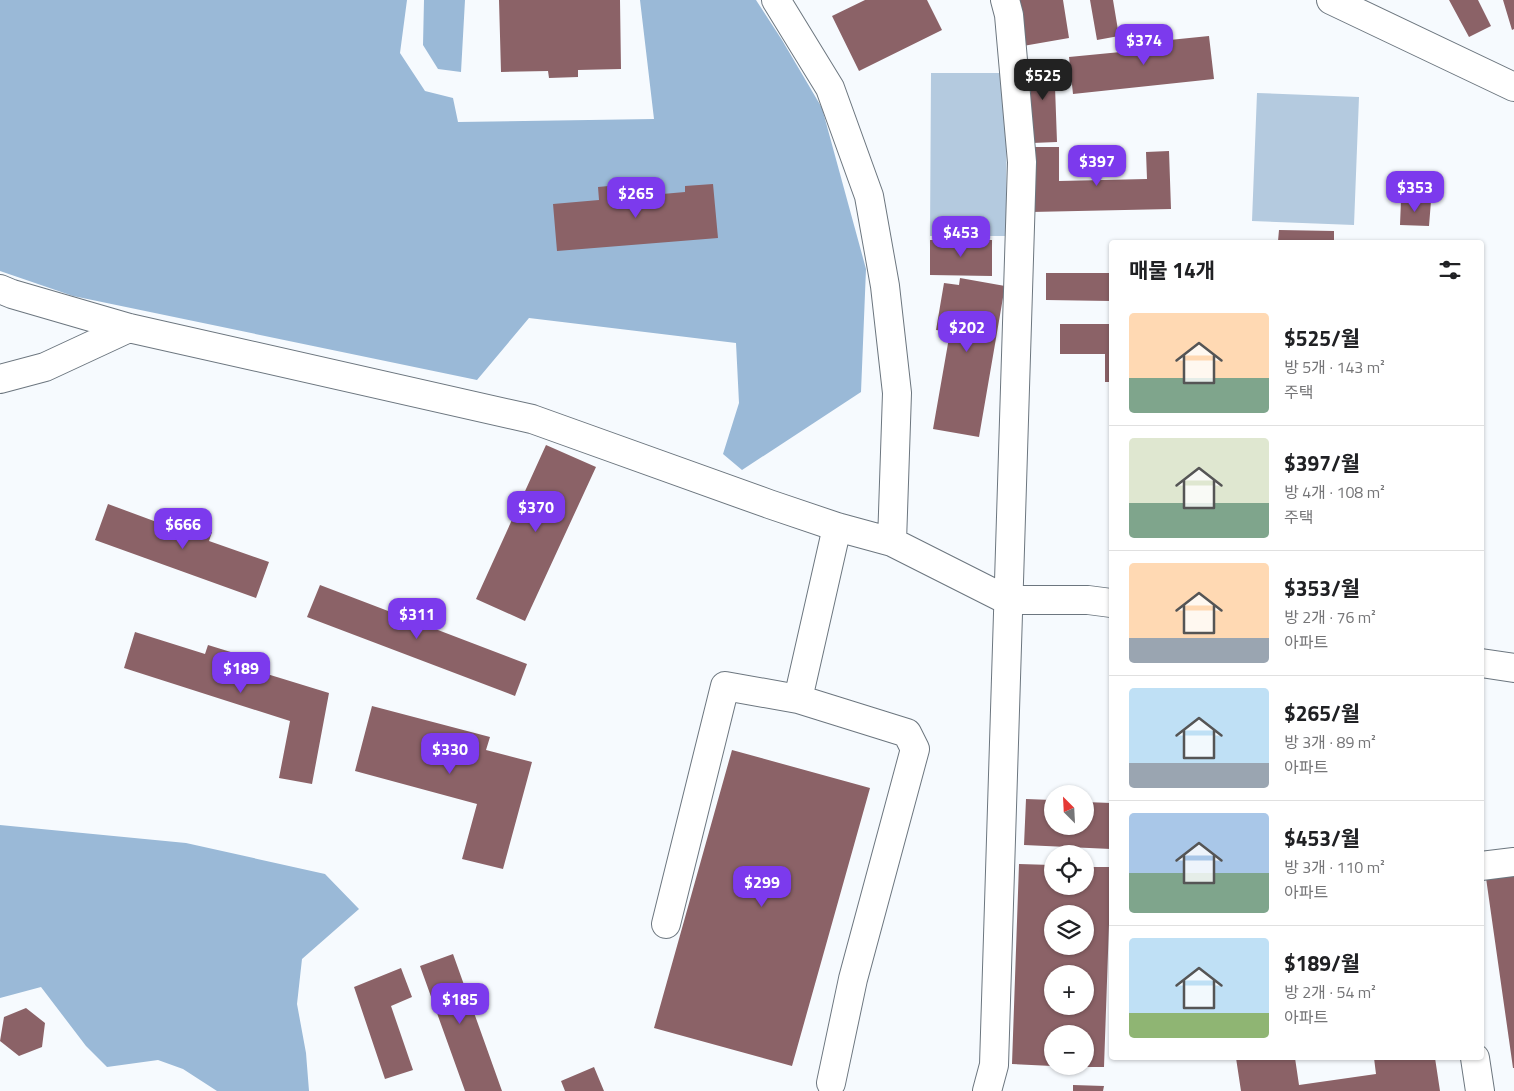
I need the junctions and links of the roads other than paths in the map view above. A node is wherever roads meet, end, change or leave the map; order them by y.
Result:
1 (776, 0) edge
2 (1005, 0) edge
3 (1331, 0) edge
4 (1514, 88) edge
5 (0, 289) edge
6 (129, 328) junction
7 (0, 379) edge
8 (837, 527) junction
9 (892, 542) junction
10 (1008, 600) junction
11 (1109, 603) edge
12 (1484, 663) edge
13 (1514, 668) edge
14 (798, 700) junction
15 (1514, 862) edge
16 (1484, 866) edge
17 (666, 924) dead end
18 (1475, 1060) edge
19 (831, 1083) dead end
20 (987, 1091) edge
21 (1480, 1091) edge

1 - 9 street
2 - 10 street
3 - 4 street
5 - 6 street
6 - 7 street
6 - 8 street
8 - 9 street
8 - 14 street
9 - 10 street
10 - 11 street
10 - 20 street
12 - 13 street
14 - 17 street
14 - 19 street
15 - 16 street
18 - 21 street

